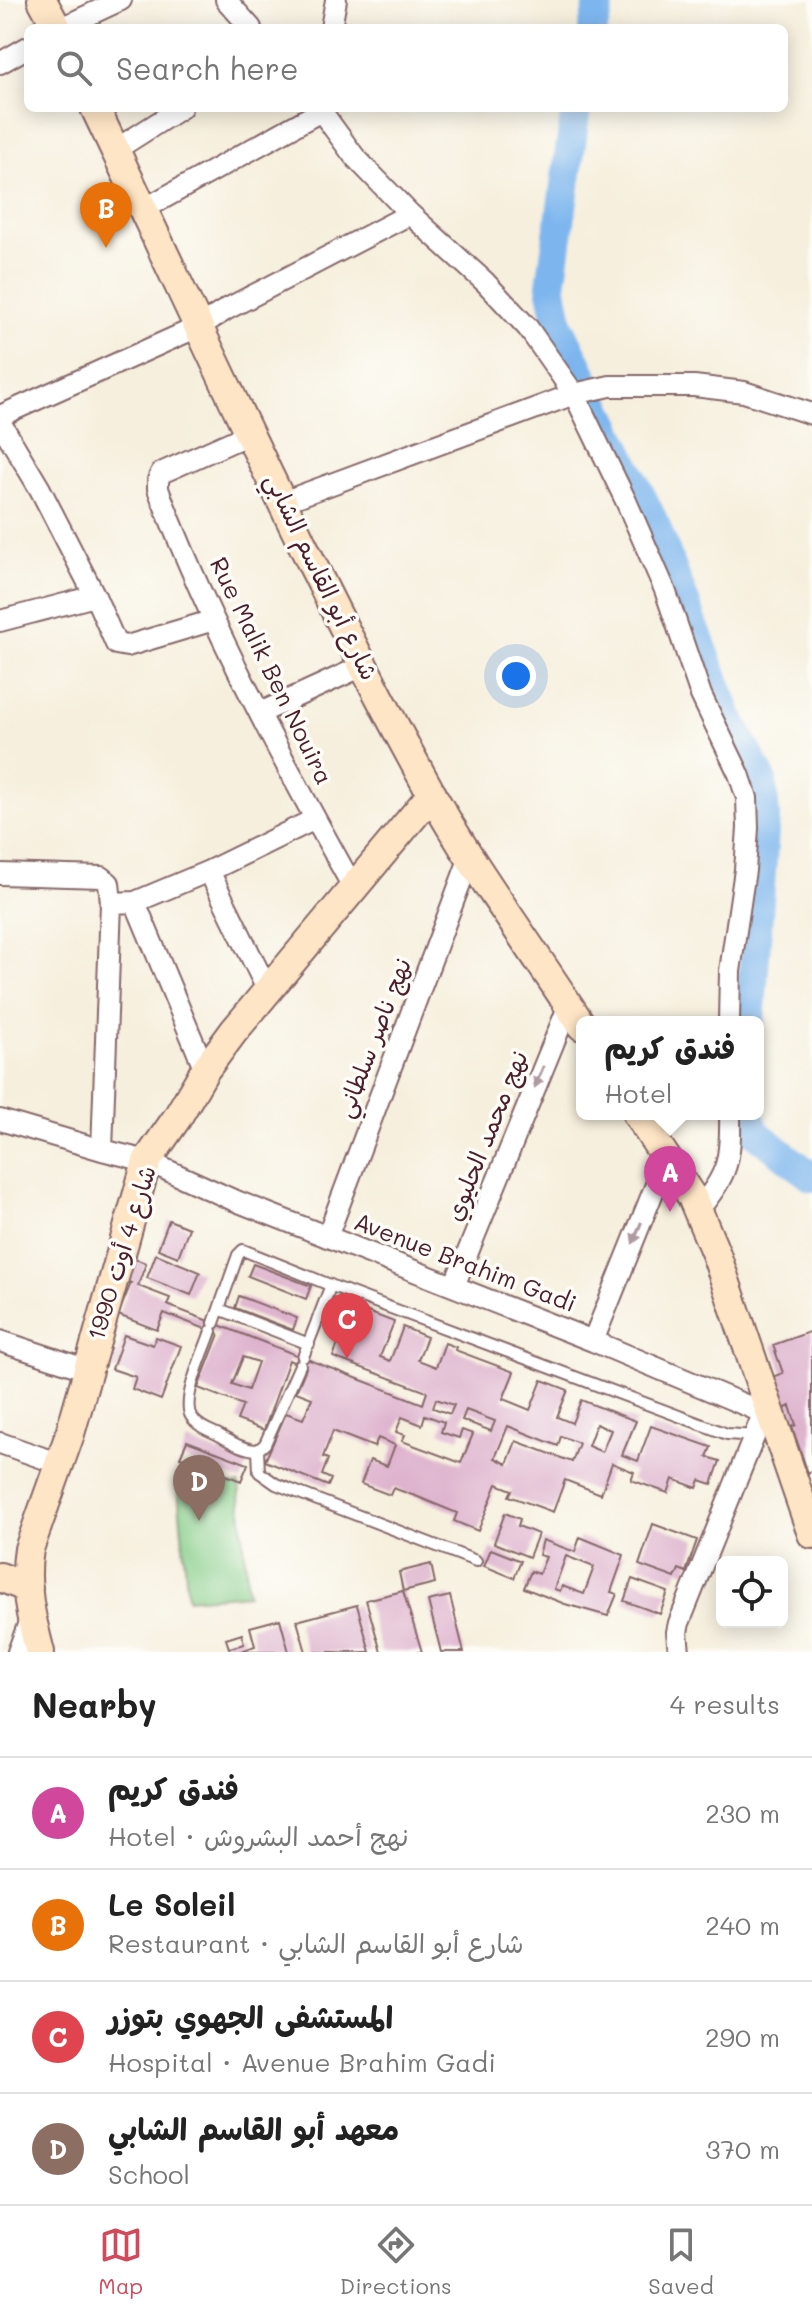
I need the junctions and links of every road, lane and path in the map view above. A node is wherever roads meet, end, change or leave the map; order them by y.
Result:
1 (42, 0) edge
2 (121, 0) edge
3 (226, 0) edge
4 (336, 0) edge
5 (57, 24) edge
6 (68, 24) edge
7 (247, 24) edge
8 (332, 24) edge
9 (24, 49) edge
10 (0, 63) edge
11 (97, 112) edge
12 (175, 112) edge
13 (316, 112) edge
14 (321, 112) edge
15 (115, 150) junction
16 (144, 209) junction
17 (410, 214) junction
18 (200, 326) junction
19 (580, 392) junction
20 (812, 414) edge
21 (0, 416) edge
22 (0, 422) edge
23 (251, 433) junction
24 (283, 502) junction
25 (95, 596) junction
26 (214, 620) junction
27 (0, 621) edge
28 (365, 665) junction
29 (260, 713) junction
30 (432, 794) junction
31 (315, 819) junction
32 (470, 857) junction
33 (209, 871) junction
34 (0, 874) edge
35 (353, 887) junction
36 (135, 902) junction
37 (111, 903) junction
38 (268, 991) junction
39 (575, 1016) edge
40 (729, 1016) edge
41 (205, 1070) junction
42 (0, 1120) edge
43 (641, 1120) edge
44 (730, 1120) edge
45 (102, 1150) junction
46 (666, 1160) junction
47 (147, 1161) junction
48 (698, 1210) junction
49 (327, 1237) junction
50 (331, 1285) junction
51 (454, 1286) junction
52 (219, 1309) junction
53 (0, 1341) edge
54 (593, 1341) junction
55 (309, 1344) junction
56 (88, 1370) junction
57 (766, 1408) junction
58 (755, 1436) junction
59 (0, 1443) edge
60 (258, 1450) junction
61 (60, 1464) junction
62 (812, 1534) edge
63 (476, 1561) dead end
64 (0, 1577) edge
65 (28, 1588) junction
66 (31, 1617) junction
67 (18, 1652) edge
68 (40, 1652) edge
69 (679, 1652) edge

1 - 5 main road
2 - 6 street
3 - 7 street
4 - 8 street
9 - 10 street
11 - 15 main road, شارع أبو القاسم الشابي
12 - 15 street
13 - 16 street
14 - 17 street
15 - 16 main road, شارع أبو القاسم الشابي
16 - 18 main road, شارع أبو القاسم الشابي
17 - 18 street
17 - 19 street
18 - 21 street
18 - 23 main road, شارع أبو القاسم الشابي
19 - 20 street
19 - 24 street
19 - 40 street
22 - 25 street
23 - 24 main road, شارع أبو القاسم الشابي
23 - 26 street, Rue Malik Ben Nouira
24 - 28 main road, شارع أبو القاسم الشابي
25 - 26 street
25 - 27 street
26 - 29 street, Rue Malik Ben Nouira
28 - 29 street
28 - 30 main road, شارع أبو القاسم الشابي
29 - 31 street, Rue Malik Ben Nouira
30 - 32 main road, شارع أبو القاسم الشابي
30 - 35 main road, شارع 4 أوت 1990
31 - 33 street
31 - 35 street, Rue Malik Ben Nouira
32 - 39 main road, شارع أبو القاسم الشابي
32 - 49 street, نهج ناصر سلطاني
33 - 36 street
33 - 38 street
34 - 37 street
35 - 38 main road, شارع 4 أوت 1990
36 - 37 street
36 - 41 street
37 - 45 street
38 - 41 main road, شارع 4 أوت 1990
39 -> 51 street, نهج محمد الحليوي
41 - 47 main road, شارع 4 أوت 1990
42 - 45 street, Avenue Brahim Gadi
43 - 46 main road
44 - 48 street
45 - 47 street, Avenue Brahim Gadi
46 - 48 main road
46 -> 54 street
47 - 49 street, Avenue Brahim Gadi
47 - 56 main road, شارع 4 أوت 1990
48 - 57 main road
49 - 51 street, Avenue Brahim Gadi
50 - 52 lane
50 - 55 lane
50 - 58 lane
51 - 54 street, Avenue Brahim Gadi
52 - 55 lane
52 - 60 lane
53 - 56 street
54 - 57 street, Avenue Brahim Gadi
55 - 60 lane
56 - 61 main road, شارع 4 أوت 1990
57 - 58 street
57 - 62 main road
58 - 69 street
59 - 61 street
60 - 63 lane
61 - 65 main road, شارع 4 أوت 1990
64 - 65 main road
65 - 66 main road, شارع 4 أوت 1990
66 - 67 street
66 - 68 main road, شارع 4 أوت 1990

